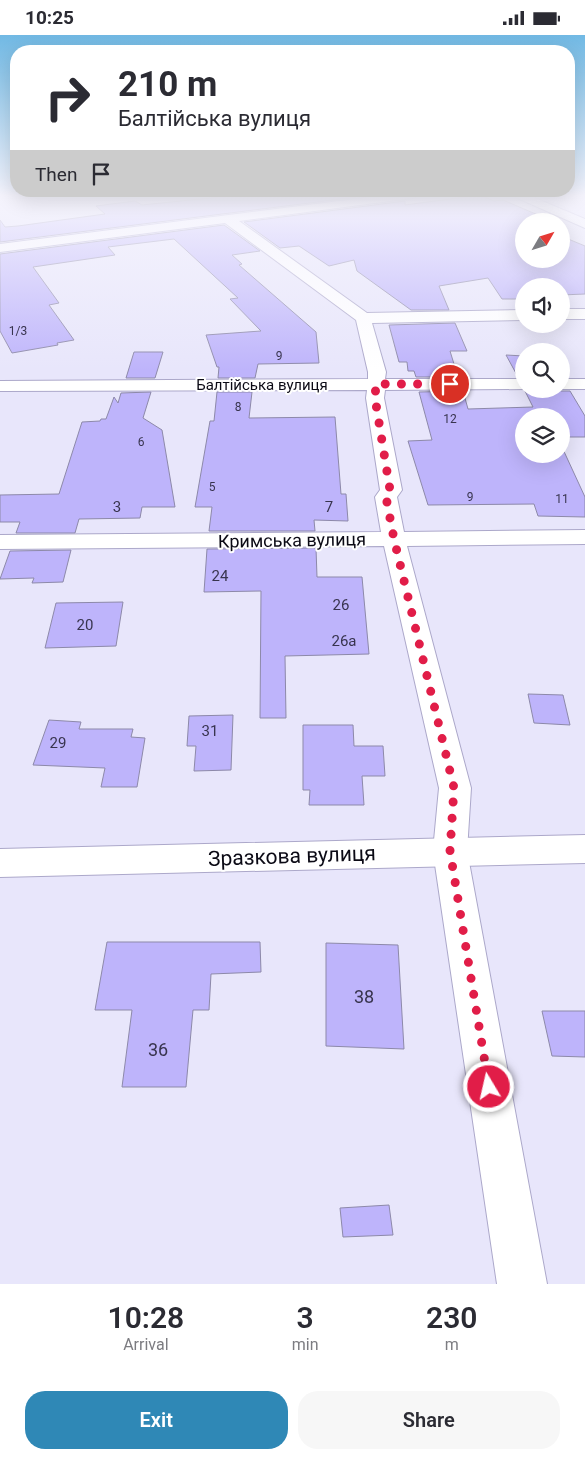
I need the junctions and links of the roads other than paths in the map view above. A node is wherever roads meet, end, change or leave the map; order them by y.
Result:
1 (275, 253) edge
2 (570, 314) edge
3 (585, 314) edge
4 (515, 315) edge
5 (363, 318) junction
6 (376, 384) junction
7 (515, 384) edge
8 (570, 384) edge
9 (585, 384) edge
10 (0, 386) edge
11 (585, 537) edge
12 (394, 539) junction
13 (0, 543) edge
14 (585, 849) edge
15 (450, 851) junction
16 (0, 863) edge
17 (522, 1284) edge

1 - 5 street
2 - 3 street
4 - 5 street
5 - 6 street
6 - 7 street, Балтійська вулиця
6 - 10 street, Балтійська вулиця
6 - 12 street
8 - 9 street
11 - 12 street, Кримська вулиця
12 - 13 street, Кримська вулиця
12 - 15 street
14 - 15 street, Зразкова вулиця
15 - 16 street, Зразкова вулиця
15 - 17 street

